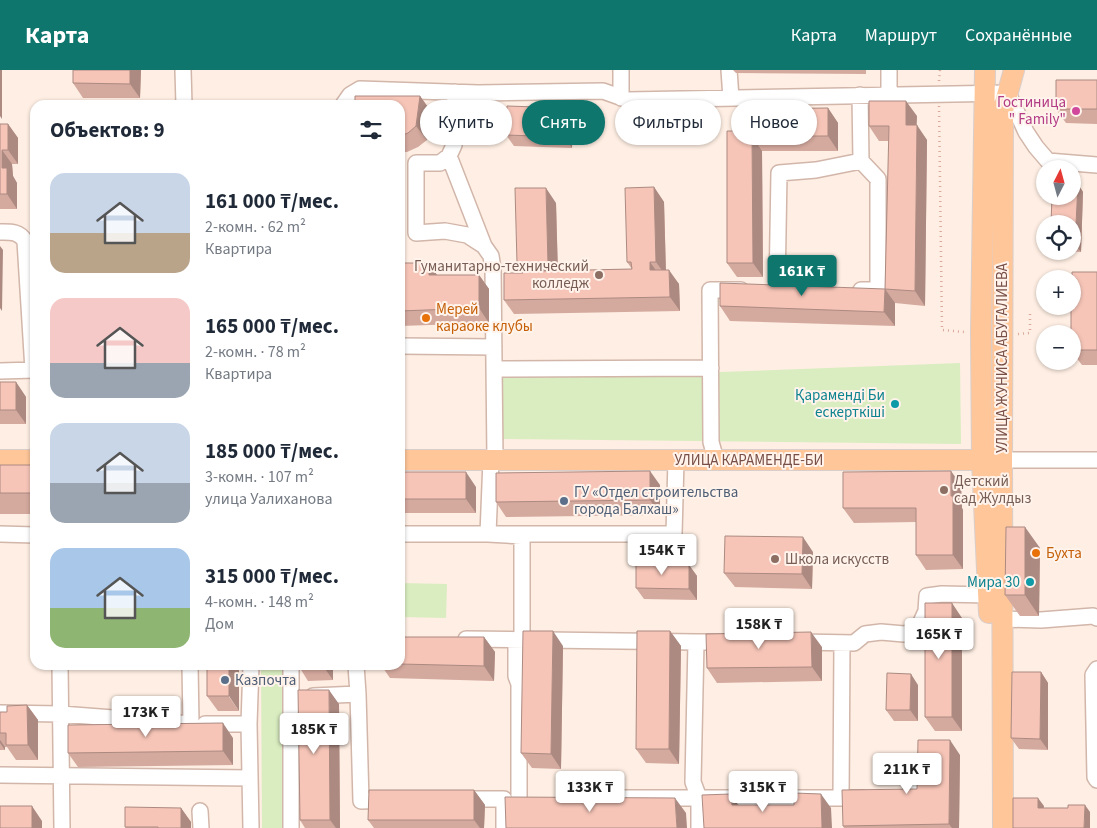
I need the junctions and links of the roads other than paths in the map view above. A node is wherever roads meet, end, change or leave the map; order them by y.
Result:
1 (183, 70) edge
2 (620, 70) edge
3 (729, 70) edge
4 (889, 70) edge
5 (985, 70) edge
6 (1014, 70) edge
7 (455, 92) junction
8 (985, 92) junction
9 (1008, 93) junction
10 (888, 94) junction
11 (860, 95) junction
12 (621, 98) junction
13 (731, 98) junction
14 (184, 100) edge
15 (346, 100) edge
16 (449, 156) junction
17 (861, 161) junction
18 (1097, 165) edge
19 (0, 232) edge
20 (484, 246) junction
21 (767, 290) junction
22 (795, 290) edge
23 (851, 290) edge
24 (30, 306) edge
25 (405, 346) edge
26 (494, 347) junction
27 (711, 368) junction
28 (494, 369) junction
29 (0, 370) edge
30 (30, 370) edge
31 (0, 460) edge
32 (30, 460) edge
33 (405, 460) edge
34 (493, 460) junction
35 (676, 460) junction
36 (716, 460) junction
37 (992, 460) junction
38 (1097, 460) edge
39 (0, 534) edge
40 (405, 534) edge
41 (488, 534) junction
42 (30, 535) edge
43 (989, 595) junction
44 (1097, 618) edge
45 (1002, 619) junction
46 (456, 639) edge
47 (522, 639) junction
48 (696, 642) junction
49 (745, 642) edge
50 (783, 642) edge
51 (842, 643) junction
52 (1097, 669) edge
53 (60, 670) edge
54 (190, 670) edge
55 (250, 670) edge
56 (291, 670) edge
57 (356, 670) edge
58 (358, 694) junction
59 (291, 696) junction
60 (0, 713) edge
61 (60, 714) junction
62 (191, 724) junction
63 (249, 724) junction
64 (911, 768) dead end
65 (0, 775) edge
66 (61, 776) junction
67 (250, 778) junction
68 (1097, 780) edge
69 (569, 798) edge
70 (699, 798) junction
71 (841, 798) junction
72 (504, 799) junction
73 (399, 800) edge
74 (447, 800) edge
75 (200, 811) dead end
76 (62, 828) edge
77 (201, 828) edge
78 (250, 828) edge
79 (291, 828) edge
80 (504, 828) edge
81 (699, 828) edge
82 (990, 828) edge
83 (1003, 828) edge

1 - 14 street
2 - 12 street
3 - 13 street
4 - 10 street
5 - 8 main road, УЛИЦА ЖУНИСА АБУГАЛИЕВА
6 - 9 main road, УЛИЦА ЖУНИСА АБУГАЛИЕВА
7 - 12 street
7 - 15 street
7 - 16 street
8 - 9 street
8 - 10 street
8 - 37 main road, УЛИЦА ЖУНИСА АБУГАЛИЕВА
9 - 18 street
9 - 37 main road, УЛИЦА ЖУНИСА АБУГАЛИЕВА
10 - 11 street
11 - 13 street
11 - 17 street
12 - 13 street
16 - 20 street
16 - 20 street
17 - 21 street
17 - 23 street
19 - 24 street
20 - 26 street
21 - 22 street
21 - 27 street
25 - 26 street
26 - 28 street
27 - 28 street
27 - 36 street
28 - 34 street
29 - 30 street
31 - 32 main road
33 - 34 main road, УЛИЦА КАРАМЕНДЕ-БИ
34 - 35 main road, УЛИЦА КАРАМЕНДЕ-БИ
34 - 41 street
35 - 36 main road, УЛИЦА КАРАМЕНДЕ-БИ
35 - 41 street
36 - 37 main road, УЛИЦА КАРАМЕНДЕ-БИ
37 - 38 street, УЛИЦА КАРАМЕНДЕ-БИ
37 - 43 main road, УЛИЦА ЖУНИСА АБУГАЛИЕВА
37 - 45 main road, УЛИЦА ЖУНИСА АБУГАЛИЕВА
39 - 42 street
40 - 41 street
41 - 47 street
43 - 51 street
43 - 82 main road, УЛИЦА ЖУНИСА АБУГАЛИЕВА
44 - 45 street
45 - 83 main road, УЛИЦА ЖУНИСА АБУГАЛИЕВА
46 - 47 street
47 - 48 street
47 - 72 street
48 - 49 street
48 - 70 street
50 - 51 street
51 - 71 street
52 - 68 street
53 - 61 street
54 - 62 street
55 - 63 street
56 - 59 street
57 - 58 street
58 - 59 street
58 - 73 street
59 - 79 street
60 - 61 street
61 - 62 street
61 - 66 street
62 - 63 street
63 - 67 street
64 - 71 street
65 - 66 street
66 - 67 street
66 - 76 street
67 - 78 street
69 - 70 street
70 - 71 street
70 - 81 street
72 - 74 street
72 - 80 street
75 - 77 street

